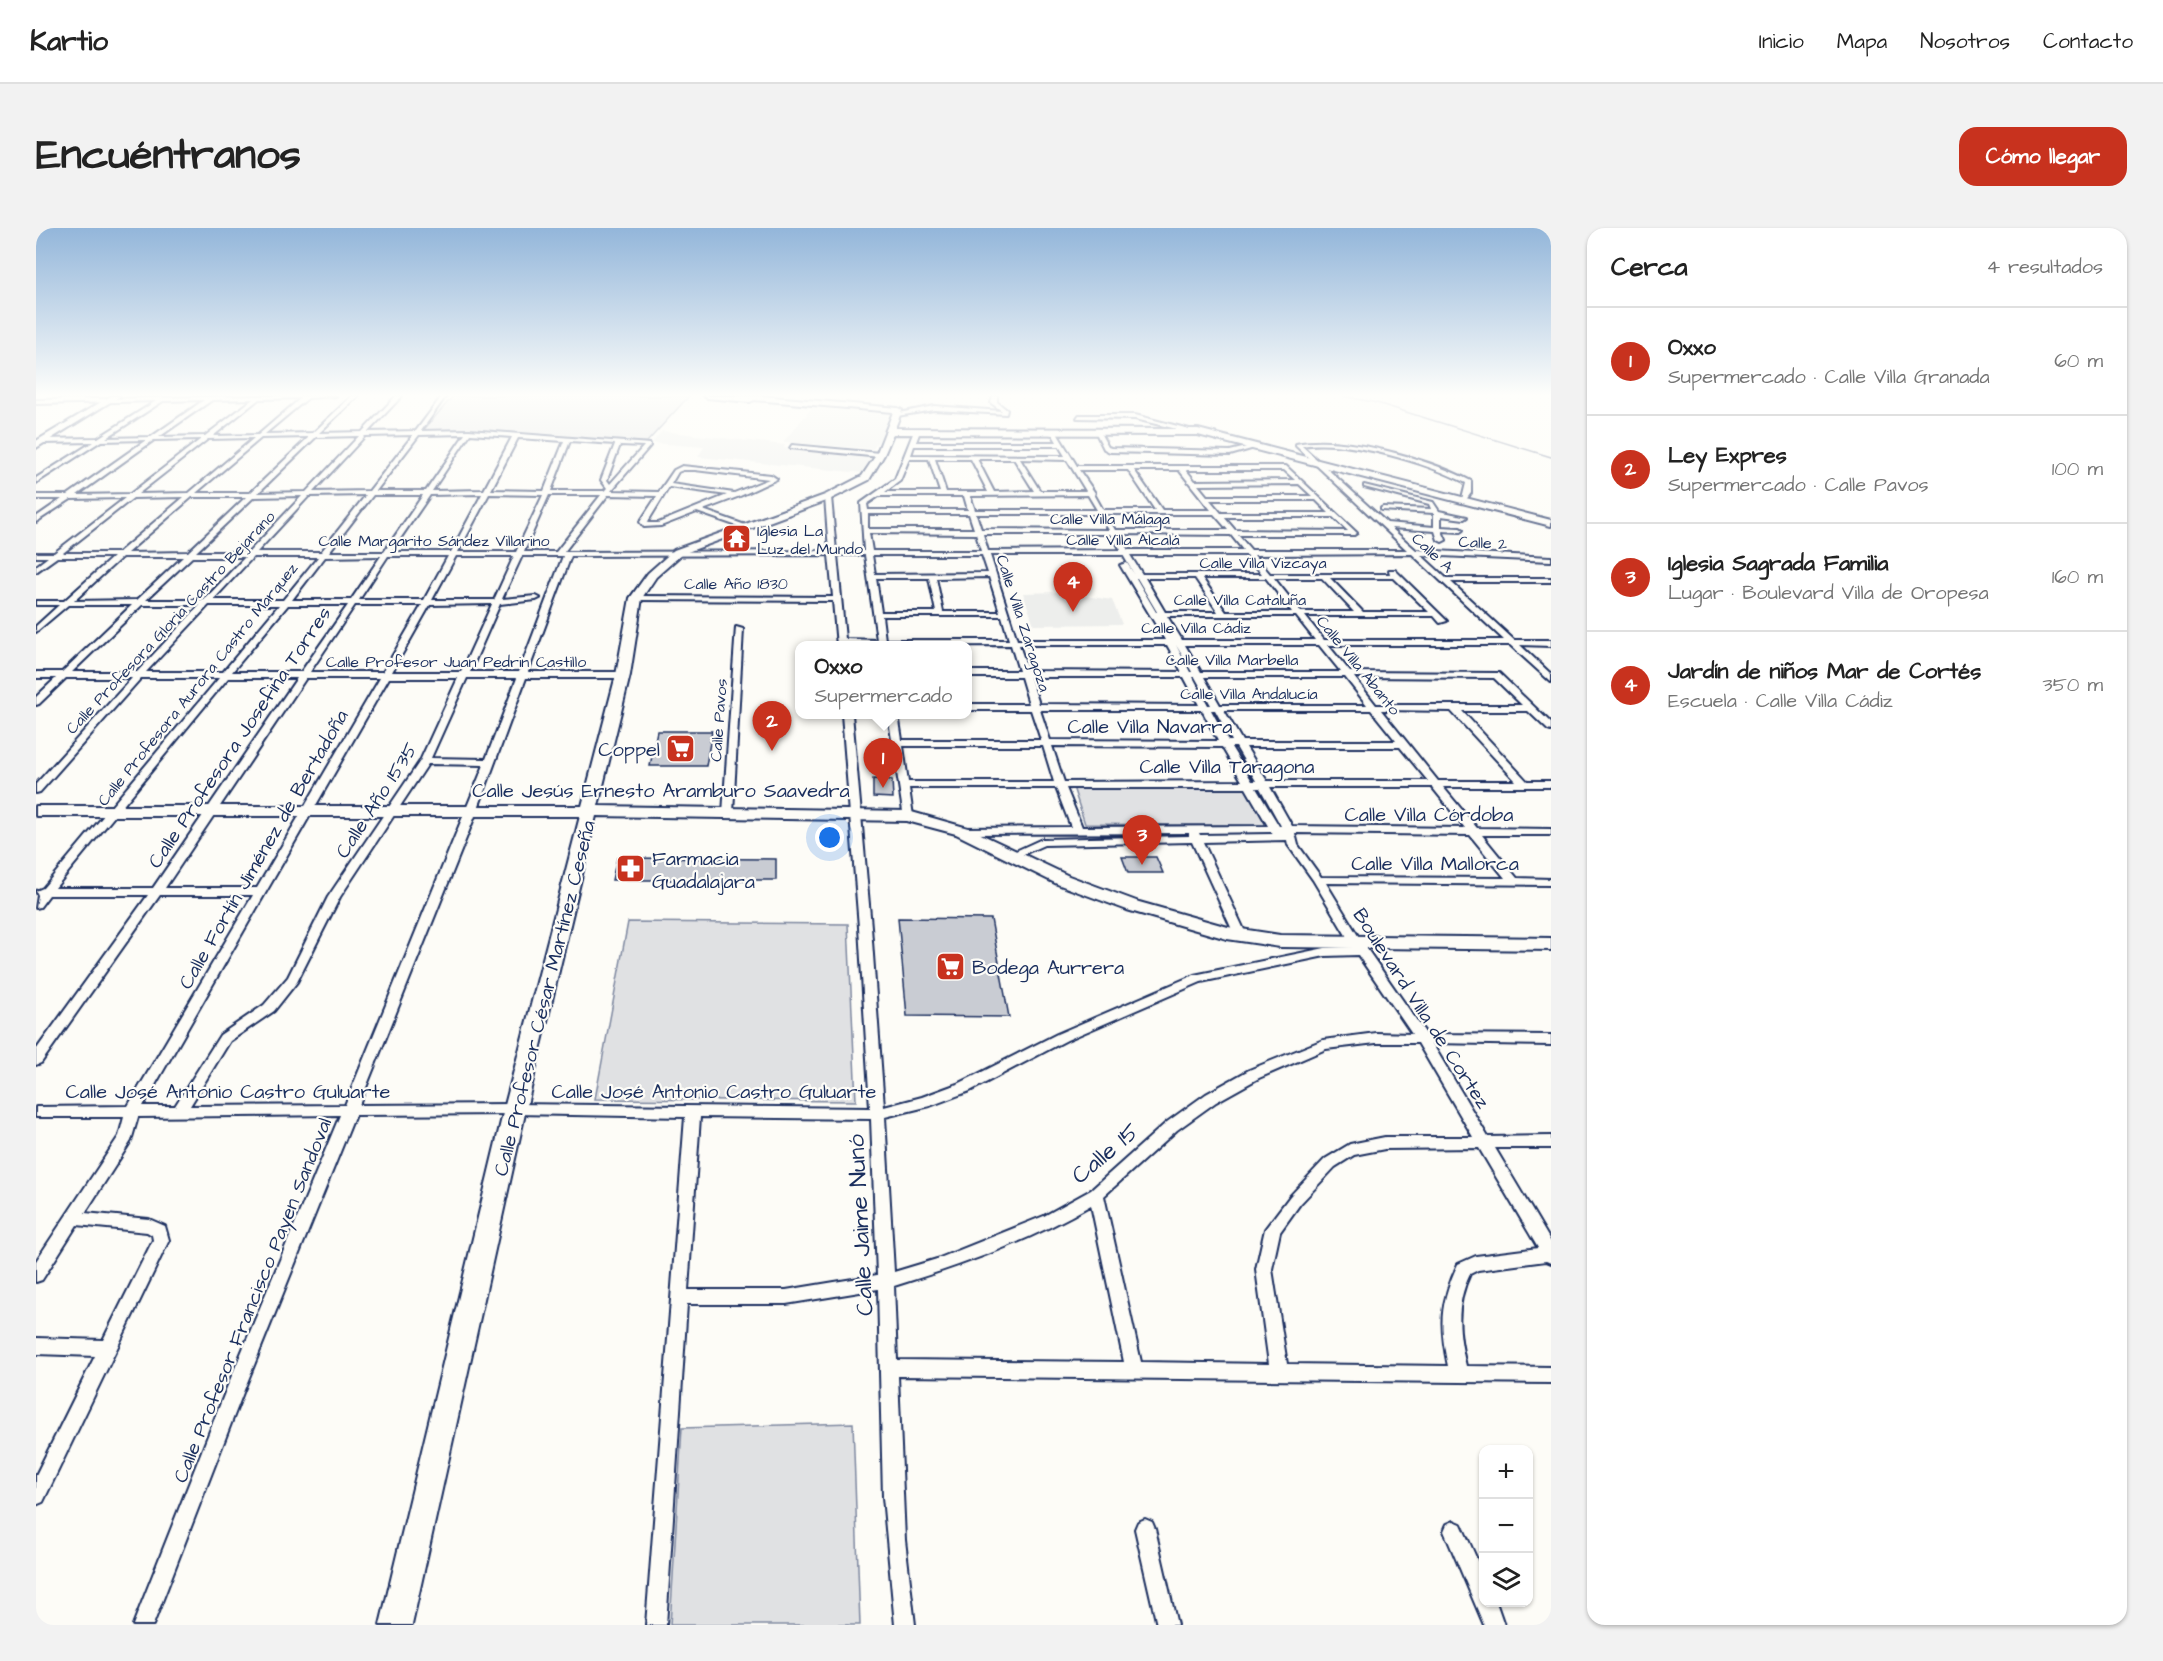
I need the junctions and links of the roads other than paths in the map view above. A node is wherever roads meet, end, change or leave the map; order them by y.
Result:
1 (67, 461) edge
2 (120, 461) edge
3 (177, 461) edge
4 (230, 461) edge
5 (286, 461) edge
6 (337, 461) edge
7 (395, 461) edge
8 (450, 461) edge
9 (503, 461) edge
10 (559, 461) edge
11 (611, 461) edge
12 (634, 461) edge
13 (876, 461) edge
14 (907, 461) edge
15 (932, 461) edge
16 (975, 461) edge
17 (1018, 461) edge
18 (1067, 461) edge
19 (1069, 461) edge
20 (1312, 461) edge
21 (1409, 461) edge
22 (1315, 462) junction
23 (1076, 468) junction
24 (1130, 468) junction
25 (1181, 468) junction
26 (36, 481) edge
27 (1301, 482) junction
28 (1193, 483) junction
29 (668, 485) junction
30 (1366, 486) dead end
31 (1425, 489) junction
32 (608, 490) junction
33 (430, 492) junction
34 (487, 492) junction
35 (547, 492) junction
36 (310, 493) junction
37 (370, 493) junction
38 (1038, 493) junction
39 (1088, 493) junction
40 (251, 494) junction
41 (663, 494) junction
42 (878, 494) junction
43 (944, 494) junction
44 (966, 494) junction
45 (992, 494) junction
46 (190, 495) junction
47 (739, 495) junction
48 (131, 496) junction
49 (36, 497) edge
50 (68, 497) junction
51 (828, 497) junction
52 (1409, 497) junction
53 (1206, 498) junction
54 (1318, 498) junction
55 (1465, 499) junction
56 (1383, 509) dead end
57 (698, 510) junction
58 (864, 512) junction
59 (972, 512) junction
60 (1099, 512) junction
61 (1160, 512) junction
62 (1436, 512) junction
63 (1219, 514) junction
64 (1336, 515) junction
65 (1464, 517) dead end
66 (36, 520) edge
67 (1551, 524) edge
68 (1383, 525) junction
69 (746, 527) junction
70 (1438, 529) junction
71 (1460, 530) dead end
72 (866, 531) junction
73 (978, 531) junction
74 (1110, 532) junction
75 (1234, 532) junction
76 (1442, 540) dead end
77 (678, 552) junction
78 (833, 552) junction
79 (869, 552) junction
80 (985, 552) junction
81 (1122, 552) junction
82 (1250, 552) junction
83 (1413, 552) junction
84 (518, 553) junction
85 (564, 553) junction
86 (254, 554) junction
87 (322, 554) junction
88 (388, 554) junction
89 (453, 554) junction
90 (36, 555) edge
91 (55, 555) junction
92 (120, 555) junction
93 (189, 555) junction
94 (1551, 559) edge
95 (36, 570) edge
96 (932, 575) junction
97 (993, 575) junction
98 (873, 576) junction
99 (1131, 576) junction
100 (1141, 576) junction
101 (1197, 576) junction
102 (1267, 576) junction
103 (1324, 576) junction
104 (1443, 580) junction
105 (1551, 580) edge
106 (536, 598) dead end
107 (636, 598) junction
108 (836, 598) junction
109 (353, 601) junction
110 (286, 602) junction
111 (426, 602) junction
112 (497, 602) junction
113 (36, 603) edge
114 (67, 603) junction
115 (138, 603) junction
116 (208, 603) junction
117 (879, 614) junction
118 (940, 614) junction
119 (1006, 614) junction
120 (1152, 614) junction
121 (1164, 614) junction
122 (1224, 614) junction
123 (1298, 614) junction
124 (1361, 614) junction
125 (1435, 614) junction
126 (1443, 621) dead end
127 (739, 629) dead end
128 (36, 630) edge
129 (841, 641) edge
130 (882, 641) edge
131 (1175, 642) junction
132 (972, 643) edge
133 (1016, 643) junction
134 (1321, 643) junction
135 (1511, 643) junction
136 (1551, 643) edge
137 (972, 674) edge
138 (1026, 674) junction
139 (1186, 674) junction
140 (1198, 674) junction
141 (1347, 674) junction
142 (36, 675) edge
143 (623, 675) junction
144 (63, 676) junction
145 (138, 676) junction
146 (226, 676) junction
147 (301, 676) junction
148 (384, 676) junction
149 (520, 676) junction
150 (462, 677) junction
151 (1551, 679) edge
152 (36, 702) edge
153 (972, 707) edge
154 (1036, 707) junction
155 (1215, 707) junction
156 (1204, 708) junction
157 (1374, 708) junction
158 (1455, 708) junction
159 (1530, 708) junction
160 (848, 719) edge
161 (894, 719) edge
162 (1551, 728) edge
163 (897, 744) junction
164 (1047, 744) junction
165 (1225, 744) junction
166 (1238, 744) junction
167 (1404, 744) junction
168 (425, 761) junction
169 (491, 762) junction
170 (1249, 784) junction
171 (1263, 784) junction
172 (1434, 784) junction
173 (1524, 784) junction
174 (1551, 784) edge
175 (904, 785) junction
176 (1060, 785) junction
177 (36, 790) edge
178 (36, 811) edge
179 (113, 811) junction
180 (392, 811) junction
181 (472, 811) junction
182 (590, 811) junction
183 (209, 812) junction
184 (306, 812) junction
185 (728, 813) junction
186 (857, 813) junction
187 (908, 816) junction
188 (1077, 829) junction
189 (962, 831) junction
190 (1474, 832) junction
191 (1551, 832) edge
192 (1194, 834) junction
193 (1286, 835) junction
194 (1014, 855) junction
195 (1318, 880) junction
196 (1514, 882) junction
197 (1551, 882) edge
198 (259, 891) junction
199 (41, 892) edge
200 (156, 892) junction
201 (36, 904) edge
202 (1241, 936) junction
203 (1551, 944) edge
204 (1358, 946) junction
205 (1424, 1040) junction
206 (1551, 1041) edge
207 (36, 1060) edge
208 (350, 1109) junction
209 (514, 1109) junction
210 (133, 1110) junction
211 (179, 1111) junction
212 (36, 1112) edge
213 (693, 1112) junction
214 (877, 1114) junction
215 (1551, 1142) edge
216 (1484, 1143) junction
217 (1095, 1194) junction
218 (75, 1218) junction
219 (1550, 1255) edge
220 (36, 1275) edge
221 (886, 1281) junction
222 (679, 1297) junction
223 (36, 1346) edge
224 (107, 1348) junction
225 (889, 1368) junction
226 (1134, 1370) junction
227 (1279, 1371) junction
228 (1459, 1373) junction
229 (1551, 1375) edge
230 (36, 1495) edge
231 (1145, 1529) dead end
232 (1454, 1531) dead end
233 (1479, 1589) edge
234 (1486, 1607) edge
235 (143, 1625) edge
236 (396, 1625) edge
237 (656, 1625) edge
238 (905, 1625) edge
239 (1167, 1625) edge
240 (1494, 1625) edge

1 - 26 street
2 - 50 street
3 - 48 street
4 - 46 street
5 - 40 street
6 - 36 street, Calle Profesora Gloria Castro Bejarano
7 - 37 street, Calle Profesora Aurora Castro Marquez
8 - 33 street, Calle Profesora Josefina Torres
9 - 34 street, Calle Fortín Jiménez de Bertadoña
10 - 35 street, Calle Año 1535
11 - 32 street
12 - 32 street, Calle Profesor Francisco Payen Sandoval
13 - 51 street, Calle Profesor César Martínez Ceseña
14 - 42 street
15 - 43 street
16 - 45 street
17 - 38 street
18 - 39 street, Boulevard Villa de Cortez
19 - 23 street, Boulevard Villa de Cortez
20 - 22 street
21 - 55 street, Calle A
22 - 31 street
22 - 68 street, Calle A
23 - 24 street
23 - 39 street, Boulevard Villa de Cortez
24 - 25 street
24 - 61 street
25 - 27 street
25 - 28 street, Calle Villa Abanto
27 - 28 street
27 - 54 street
28 - 53 street, Calle Villa Abanto
29 - 41 street
29 - 47 street
29 - 47 street
30 - 52 street
31 - 52 street
31 - 55 street
32 - 35 street
32 - 41 street
32 - 85 street, Calle Profesor Francisco Payen Sandoval
33 - 34 street
33 - 37 street
33 - 88 street, Calle Profesora Josefina Torres
34 - 35 street
34 - 89 street, Calle Fortín Jiménez de Bertadoña
35 - 84 street, Calle Año 1535
36 - 37 street
36 - 40 street
36 - 86 street, Calle Profesora Gloria Castro Bejarano
37 - 87 street, Calle Profesora Aurora Castro Marquez
38 - 39 street
38 - 45 street
39 - 60 street, Boulevard Villa de Cortez
40 - 46 street
40 - 93 street
41 - 57 street
42 - 43 street
42 - 58 street
43 - 44 street
44 - 45 street
44 - 59 street, Calle Villa Zaragoza
46 - 48 street
46 - 92 street
47 - 57 street
48 - 50 street
48 - 91 street
49 - 50 street
50 - 66 street
51 - 69 street, Calle Profesor César Martínez Ceseña
51 - 78 street
52 - 62 street
53 - 54 street
53 - 63 street, Calle Villa Abanto
54 - 64 street
55 - 67 street
56 - 62 street
57 - 69 street
58 - 59 street
58 - 72 street
59 - 60 street
59 - 73 street, Calle Villa Zaragoza
60 - 61 street
60 - 74 street, Boulevard Villa de Cortez
61 - 63 street
62 - 65 street
62 - 70 street
63 - 64 street
63 - 75 street, Calle Villa Abanto
64 - 75 street, Calle Villa Málaga
68 - 70 street
68 - 83 street, Calle A
69 - 77 street, Calle Profesor César Martínez Ceseña
70 - 71 street
70 - 76 street
72 - 73 street, Calle Villa Málaga
72 - 79 street
73 - 74 street, Calle Villa Málaga
73 - 80 street, Calle Villa Zaragoza
74 - 75 street, Calle Villa Málaga
74 - 81 street, Boulevard Villa de Cortez
75 - 82 street, Calle Villa Abanto
77 - 78 street, Calle Margarito Sández Villarino
77 - 85 street, Calle Margarito Sández Villarino
77 - 107 street, Calle Profesor César Martínez Ceseña
78 - 79 street, Calle Villa Alcalá
78 - 108 street
79 - 80 street, Calle Villa Alcalá
79 - 98 street
80 - 81 street, Calle Villa Alcalá
80 - 97 street, Calle Villa Zaragoza
81 - 82 street, Calle Villa Alcalá
81 - 99 street, Boulevard Villa de Cortez
81 - 100 street, Boulevard Villa de Cortez
82 - 83 street, Calle Villa Alcalá
82 - 102 street, Calle Villa Abanto
83 - 94 street, Calle 2
83 - 104 street, Calle A
84 - 85 street, Calle Margarito Sández Villarino
84 - 89 street, Calle Margarito Sández Villarino
84 - 112 street, Calle Año 1535
85 - 149 street, Calle Profesor Francisco Payen Sandoval
86 - 87 street, Calle Margarito Sández Villarino
86 - 93 street, Calle Margarito Sández Villarino
86 - 116 street, Calle Profesora Gloria Castro Bejarano
87 - 88 street, Calle Margarito Sández Villarino
87 - 110 street, Calle Profesora Aurora Castro Marquez
88 - 89 street, Calle Margarito Sández Villarino
88 - 109 street, Calle Profesora Josefina Torres
89 - 111 street, Calle Fortín Jiménez de Bertadoña
90 - 91 street, Calle Margarito Sández Villarino
91 - 92 street, Calle Margarito Sández Villarino
91 - 95 street
92 - 93 street, Calle Margarito Sández Villarino
92 - 114 street
93 - 115 street
96 - 97 street
96 - 98 street
96 - 118 street
97 - 119 street, Calle Villa Zaragoza
98 - 117 street
99 - 100 street, Calle Villa Vizcaya
99 - 120 street, Boulevard Villa de Cortez
100 - 101 street, Calle Villa Vizcaya
100 - 121 street, Boulevard Villa de Cortez
101 - 102 street, Calle Villa Vizcaya
101 - 122 street
102 - 103 street, Calle Villa Vizcaya
102 - 123 street, Calle Villa Abanto
103 - 124 street
103 - 125 street, Calle Villa Vizcaya
104 - 105 street
104 - 135 street, Calle A
106 - 112 street
107 - 108 street, Calle Año 1830
107 - 143 street, Calle Profesor César Martínez Ceseña
108 - 129 street
109 - 110 street
109 - 111 street
109 - 147 street, Calle Profesora Josefina Torres
110 - 116 street
110 - 146 street, Calle Profesora Aurora Castro Marquez
111 - 112 street
111 - 148 street, Calle Fortín Jiménez de Bertadoña
112 - 150 street, Calle Año 1535
113 - 114 street
114 - 115 street
114 - 128 street
115 - 116 street
115 - 144 street
116 - 145 street, Calle Profesora Gloria Castro Bejarano
117 - 118 street
117 - 130 street
118 - 119 street
119 - 133 street, Calle Villa Zaragoza
120 - 121 street, Calle Villa Cataluña
120 - 131 street, Boulevard Villa de Cortez
121 - 122 street, Calle Villa Cataluña
121 - 131 street, Boulevard Villa de Cortez
122 - 123 street, Calle Villa Cataluña
123 - 124 street, Calle Villa Cataluña
123 - 134 street, Calle Villa Abanto
124 - 125 street, Calle Villa Cataluña
125 - 126 street
127 - 185 street, Calle Pavos
131 - 133 street, Calle Villa Cádiz
131 - 134 street, Calle Villa Cádiz
131 - 139 street, Boulevard Villa de Cortez
131 - 140 street, Boulevard Villa de Cortez
132 - 133 street, Calle Villa Cádiz
133 - 138 street, Calle Villa Zaragoza
134 - 135 street, Calle Villa Cádiz
134 - 141 street, Calle Villa Abanto
135 - 136 street, Calle Villa Cádiz
135 - 151 street, Calle A
137 - 138 street, Calle Villa Marbella
138 - 139 street, Calle Villa Marbella
138 - 154 street, Calle Villa Zaragoza
139 - 140 street, Calle Villa Marbella
139 - 156 street, Boulevard Villa de Cortez
140 - 141 street, Calle Villa Marbella
140 - 155 street, Boulevard Villa de Cortez
141 - 157 street, Calle Villa Abanto
141 - 159 street, Calle Villa Marbella
142 - 144 street, Calle Profesor Juan Pedrin Castillo
143 - 149 street, Calle Profesor Juan Pedrin Castillo
143 - 182 street, Calle Profesor César Martínez Ceseña
144 - 145 street, Calle Profesor Juan Pedrin Castillo
144 - 152 street
145 - 146 street, Calle Profesor Juan Pedrin Castillo
145 - 177 street, Calle Profesora Gloria Castro Bejarano
146 - 147 street, Calle Profesor Juan Pedrin Castillo
146 - 179 street, Calle Profesora Aurora Castro Marquez
147 - 148 street, Calle Profesor Juan Pedrin Castillo
147 - 183 street, Calle Profesora Josefina Torres
148 - 150 street, Calle Profesor Juan Pedrin Castillo
148 - 184 street, Calle Fortín Jiménez de Bertadoña
149 - 150 street, Calle Profesor Juan Pedrin Castillo
149 - 169 street, Calle Profesor Francisco Payen Sandoval
150 - 168 street, Calle Año 1535
153 - 154 street, Calle Villa Andalucía
154 - 156 street, Calle Villa Andalucía
154 - 164 street, Calle Villa Zaragoza
155 - 156 street, Calle Villa Andalucía
155 - 157 street, Calle Villa Andalucía
155 - 166 street, Boulevard Villa de Cortez
156 - 165 street, Boulevard Villa de Cortez
157 - 158 street, Calle Villa Andalucía
157 - 167 street, Calle Villa Abanto
158 - 159 street, Calle Villa Andalucía
158 - 173 street
159 - 162 street
160 - 186 street, Calle Jaime Nunó
161 - 163 street
163 - 164 street, Calle Villa Navarra
163 - 175 street
164 - 165 street, Calle Villa Navarra
164 - 176 street, Calle Villa Zaragoza
165 - 166 street, Calle Villa Navarra
165 - 170 street, Boulevard Villa de Cortez
166 - 167 street, Calle Villa Navarra
166 - 171 street, Boulevard Villa de Cortez
167 - 172 street, Calle Villa Abanto
168 - 169 street
168 - 180 street, Calle Año 1535
169 - 181 street, Calle Profesor Francisco Payen Sandoval
170 - 171 street, Calle Villa Taragona
170 - 176 street, Calle Villa Taragona
170 - 193 street, Boulevard Villa de Cortez
171 - 172 street, Calle Villa Taragona
171 - 193 street, Boulevard Villa de Cortez
172 - 173 street, Calle Villa Taragona
172 - 190 street, Calle Villa Abanto
173 - 174 street, Calle Villa Taragona
175 - 176 street, Calle Villa Taragona
175 - 187 street
176 - 188 street, Calle Villa Zaragoza
178 - 179 street, Calle Jesús Ernesto Aramburo Saavedra
179 - 183 street, Calle Jesús Ernesto Aramburo Saavedra
179 - 199 street, Calle Profesora Aurora Castro Marquez
180 - 181 street, Calle Jesús Ernesto Aramburo Saavedra
180 - 184 street, Calle Jesús Ernesto Aramburo Saavedra
180 - 211 street, Calle Año 1535
181 - 182 street, Calle Jesús Ernesto Aramburo Saavedra
181 - 208 street, Calle Profesor Francisco Payen Sandoval
182 - 185 street, Calle Jesús Ernesto Aramburo Saavedra
182 - 209 street, Calle Profesor César Martínez Ceseña
183 - 184 street, Calle Jesús Ernesto Aramburo Saavedra
183 - 200 street, Calle Profesora Josefina Torres
184 - 198 street, Calle Fortín Jiménez de Bertadoña
185 - 186 street, Calle Jesús Ernesto Aramburo Saavedra
186 - 187 street, Calle Jesús Ernesto Aramburo Saavedra
186 - 214 street, Calle Jaime Nunó
187 - 189 street, Calle Jesús Ernesto Aramburo Saavedra
188 - 189 street
188 - 192 street
189 - 194 street, Calle Jesús Ernesto Aramburo Saavedra
190 - 191 street, Calle Villa Córdoba
190 - 193 street, Calle Villa Córdoba
190 - 196 street, Calle Villa Abanto
192 - 193 street, Calle Villa Córdoba
192 - 194 street
192 - 202 street
193 - 195 street, Boulevard Villa de Cortez
194 - 202 street, Calle Jesús Ernesto Aramburo Saavedra
195 - 196 street, Calle Villa Mallorca
195 - 204 street, Boulevard Villa de Cortez
196 - 197 street, Calle Villa Mallorca
198 - 200 street
198 - 210 street, Calle Fortín Jiménez de Bertadoña
199 - 200 street
199 - 201 street, Calle Profesora Aurora Castro Marquez
200 - 207 street, Calle Profesora Josefina Torres
202 - 204 street, Calle Jesús Ernesto Aramburo Saavedra
203 - 204 street, Calle Jesús Ernesto Aramburo Saavedra
204 - 205 street, Boulevard Villa de Cortez
204 - 214 street, Calle José Antonio Castro Guluarte
205 - 206 street, Calle 15
205 - 216 street, Boulevard Villa de Cortez
205 - 217 street, Calle 15
208 - 209 street, Calle José Antonio Castro Guluarte
208 - 211 street, Calle José Antonio Castro Guluarte
208 - 235 street, Calle Profesor Francisco Payen Sandoval
209 - 213 street, Calle José Antonio Castro Guluarte
209 - 236 street, Calle Profesor César Martínez Ceseña
210 - 211 street, Calle José Antonio Castro Guluarte
210 - 212 street, Calle José Antonio Castro Guluarte
210 - 218 street, Calle Fortín Jiménez de Bertadoña
213 - 214 street, Calle José Antonio Castro Guluarte
213 - 222 street
214 - 221 street, Calle Jaime Nunó
215 - 216 street
216 - 219 street, Boulevard Villa de Cortez
216 - 227 street
217 - 221 street, Calle 15
217 - 226 street
218 - 220 street, Calle Fortín Jiménez de Bertadoña
218 - 224 street
219 - 228 street
221 - 222 street, Calle 15
221 - 225 street, Calle Jaime Nunó
222 - 237 street
223 - 224 street
224 - 230 street
225 - 226 street
225 - 238 street, Calle Jaime Nunó
226 - 227 street
227 - 228 street
228 - 229 street
231 - 239 street
232 - 233 street
234 - 240 street

